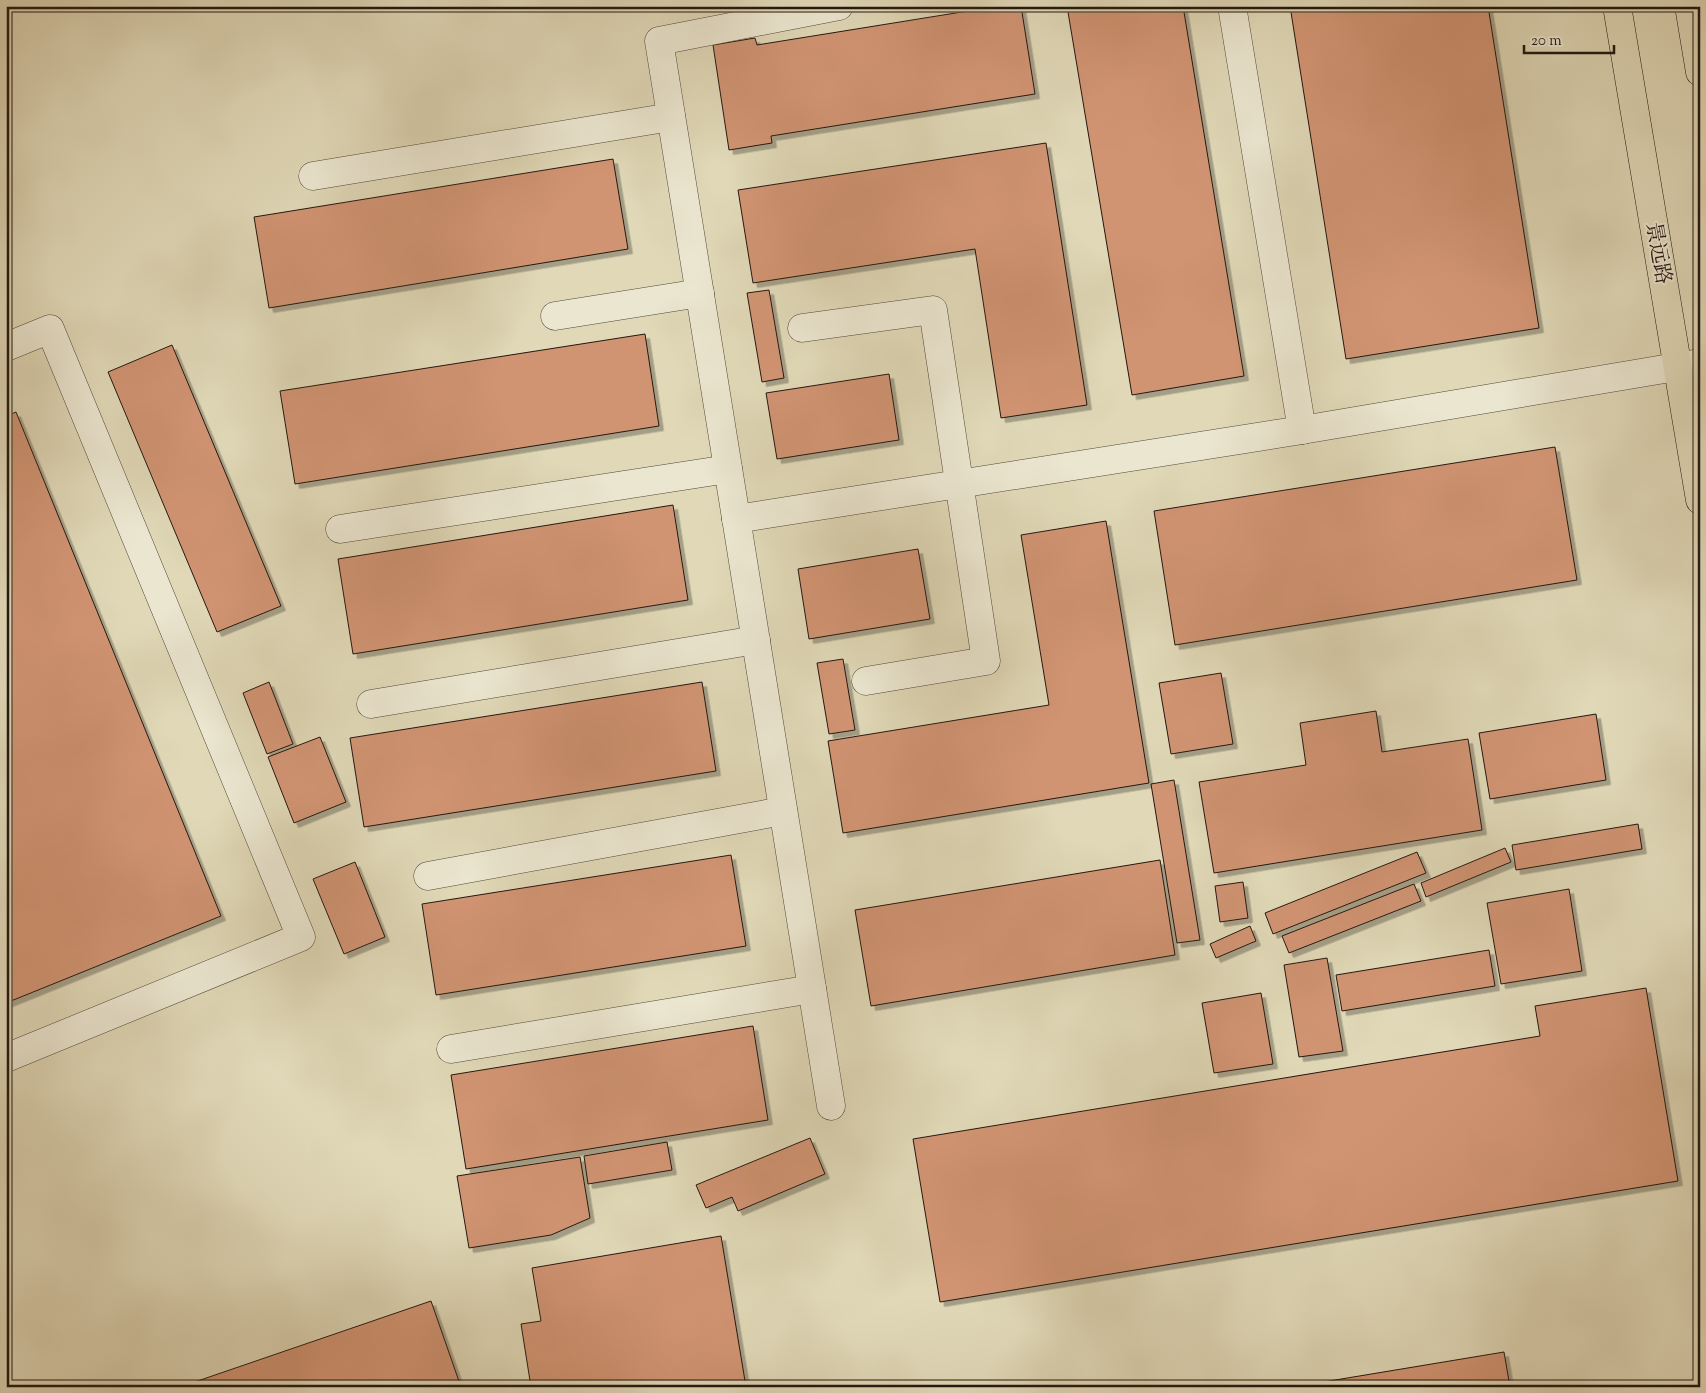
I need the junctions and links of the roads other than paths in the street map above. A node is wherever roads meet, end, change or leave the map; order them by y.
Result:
1 (839, 6) edge
2 (1232, 6) edge
3 (1617, 6) edge
4 (1689, 6) edge
5 (1698, 55) edge
6 (671, 117) junction
7 (313, 176) dead end
8 (700, 293) junction
9 (555, 316) dead end
10 (802, 328) dead end
11 (6, 347) edge
12 (1689, 364) edge
13 (1302, 430) junction
14 (728, 468) junction
15 (959, 484) junction
16 (1700, 500) edge
17 (736, 519) junction
18 (340, 529) dead end
19 (756, 640) junction
20 (866, 682) dead end
21 (371, 704) dead end
22 (783, 812) junction
23 (428, 876) dead end
24 (812, 989) junction
25 (451, 1049) dead end
26 (6, 1058) edge
27 (831, 1106) dead end

1 - 6 street
2 - 13 street
3 - 12 main road, 景远路
4 - 5 main road
6 - 7 street
6 - 8 street
8 - 9 street
8 - 14 street
10 - 15 street
11 - 26 street
12 - 13 street
12 - 16 main road, 景远路
13 - 15 street
14 - 17 street
14 - 18 street
15 - 17 street
15 - 20 street
17 - 19 street
19 - 21 street
19 - 22 street
22 - 23 street
22 - 24 street
24 - 25 street
24 - 27 street

